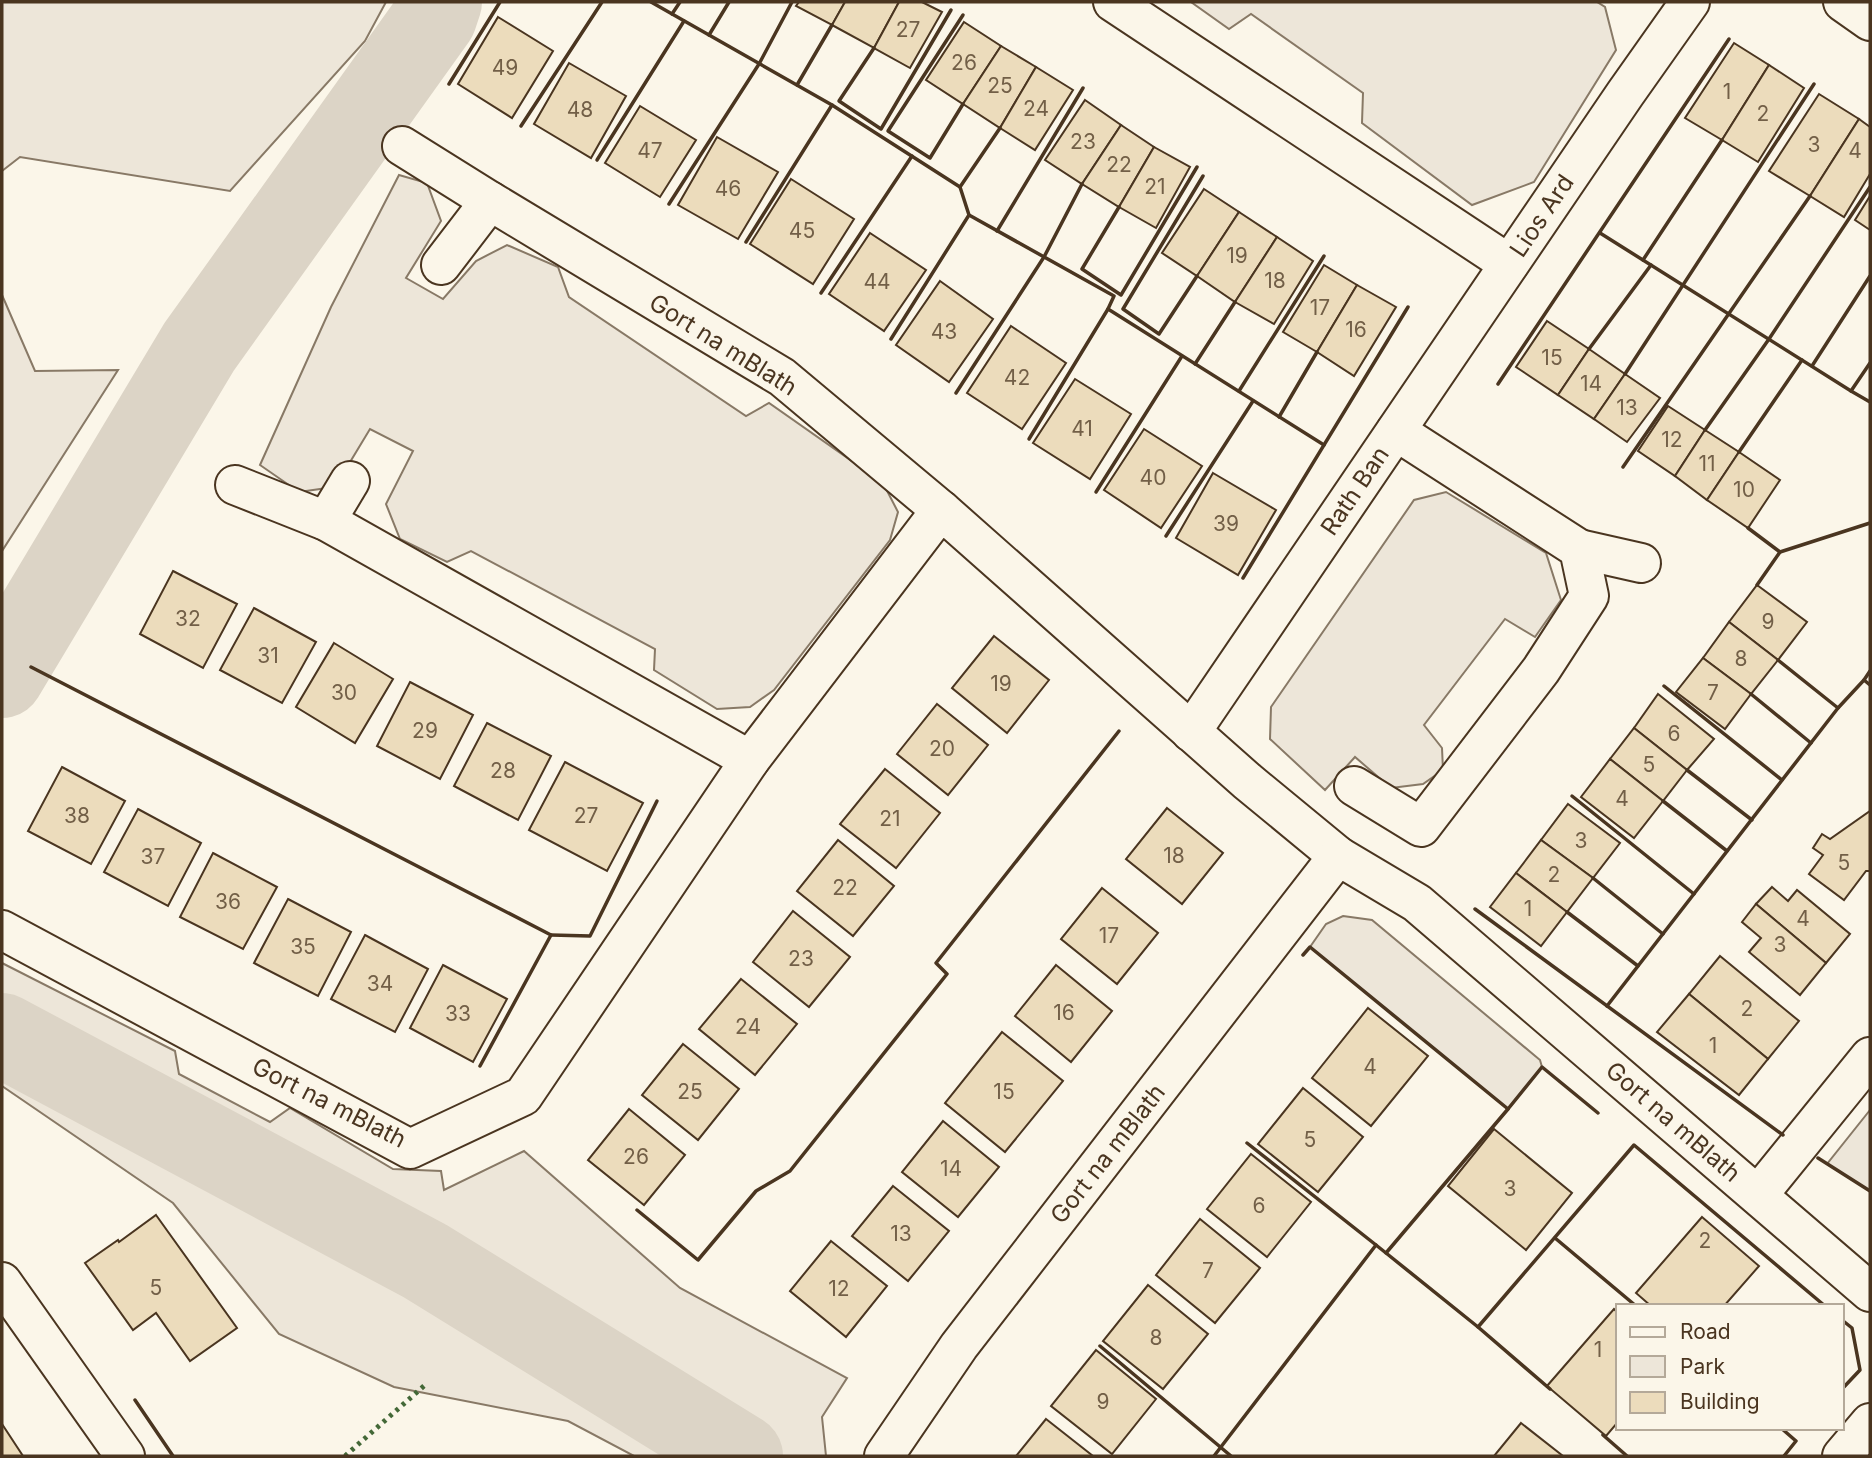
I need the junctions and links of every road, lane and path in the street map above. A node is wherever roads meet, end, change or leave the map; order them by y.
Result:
1 (1113, 2) edge
2 (1689, 2) edge
3 (1843, 2) edge
4 (1870, 21) edge
5 (402, 146) dead end
6 (490, 201) junction
7 (1509, 264) junction
8 (441, 265) dead end
9 (1396, 431) junction
10 (350, 481) dead end
11 (235, 485) dead end
12 (941, 510) junction
13 (326, 521) junction
14 (1579, 549) junction
15 (1641, 563) dead end
16 (1191, 732) junction
17 (750, 760) junction
18 (1354, 786) dead end
19 (1338, 856) junction
20 (2, 930) edge
21 (1870, 1057) edge
22 (1758, 1195) junction
23 (2, 1282) edge
24 (1870, 1292) edge
25 (1870, 1423) edge
26 (125, 1456) edge
27 (884, 1456) edge
28 (1842, 1456) edge

1 - 7 street
2 - 7 street, Lios Ard
3 - 4 street
5 - 6 street, Gort na mBlath
6 - 8 street
6 - 12 street, Gort na mBlath
7 - 9 street, Lios Ard
9 - 14 street, Rath Ban
9 - 16 street, Rath Ban
10 - 13 street
11 - 13 street
12 - 16 street, Gort na mBlath
12 - 17 street, Gort na mBlath
13 - 17 street
14 - 15 street, Rath Ban
14 - 18 street
16 - 19 street, Gort na mBlath
17 - 20 street, Gort na mBlath
19 - 22 street, Gort na mBlath
19 - 27 street, Gort na mBlath
21 - 22 street
22 - 24 street, Gort na mBlath
23 - 26 street
25 - 28 street

